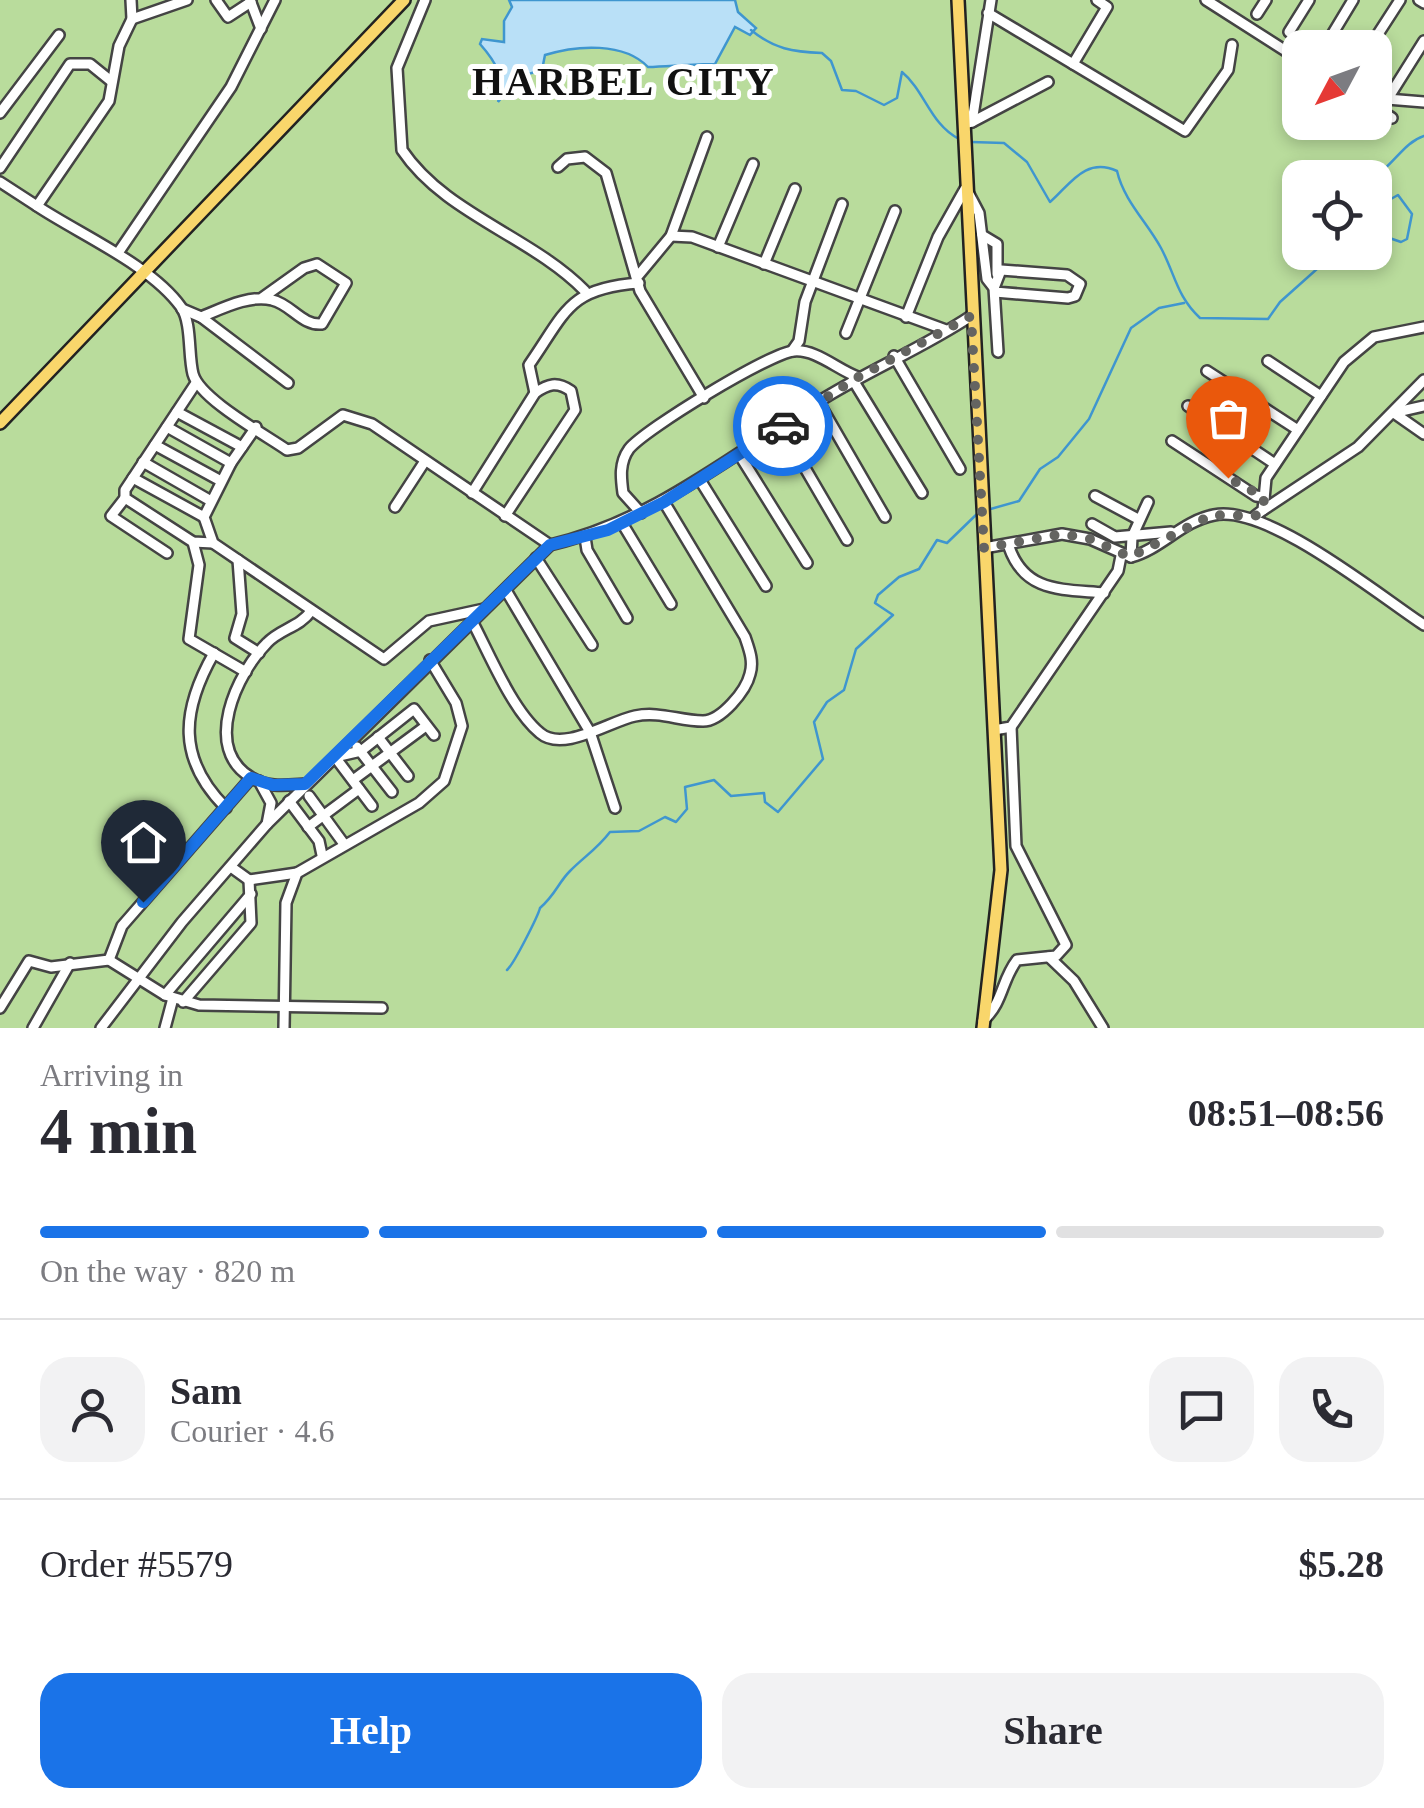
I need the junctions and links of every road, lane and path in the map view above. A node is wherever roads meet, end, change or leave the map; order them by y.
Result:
1 (131, 0) edge
2 (216, 0) edge
3 (275, 0) edge
4 (404, 0) edge
5 (425, 0) edge
6 (958, 0) edge
7 (991, 0) edge
8 (1096, 0) edge
9 (1206, 0) edge
10 (1266, 0) edge
11 (1309, 0) edge
12 (1400, 0) edge
13 (185, 1) edge
14 (250, 1) edge
15 (1348, 2) edge
16 (988, 13) junction
17 (1257, 14) dead end
18 (132, 19) junction
19 (261, 29) junction
20 (1290, 30) edge
21 (1333, 30) edge
22 (1381, 30) edge
23 (59, 36) dead end
24 (1424, 41) edge
25 (1232, 45) dead end
26 (1282, 49) edge
27 (1073, 64) junction
28 (111, 81) junction
29 (1048, 82) dead end
30 (1392, 92) edge
31 (1392, 100) edge
32 (1424, 102) edge
33 (0, 113) edge
34 (967, 127) junction
35 (706, 136) dead end
36 (753, 164) dead end
37 (558, 167) dead end
38 (0, 168) edge
39 (0, 182) edge
40 (966, 187) junction
41 (795, 189) dead end
42 (842, 204) dead end
43 (37, 206) junction
44 (895, 211) dead end
45 (982, 235) junction
46 (671, 236) junction
47 (718, 247) junction
48 (118, 252) junction
49 (764, 264) junction
50 (143, 274) junction
51 (997, 274) junction
52 (638, 280) junction
53 (812, 282) junction
54 (994, 290) junction
55 (585, 291) junction
56 (262, 298) junction
57 (860, 300) junction
58 (182, 308) junction
59 (971, 316) junction
60 (996, 316) junction
61 (201, 317) junction
62 (906, 317) junction
63 (1424, 327) edge
64 (946, 330) junction
65 (973, 330) junction
66 (846, 332) dead end
67 (792, 351) junction
68 (998, 352) dead end
69 (894, 356) junction
70 (1268, 361) dead end
71 (1207, 371) dead end
72 (856, 379) junction
73 (1424, 380) edge
74 (196, 383) junction
75 (288, 383) dead end
76 (535, 394) junction
77 (1321, 396) junction
78 (704, 398) junction
79 (818, 402) junction
80 (1188, 406) dead end
81 (1424, 406) edge
82 (177, 412) junction
83 (1394, 413) junction
84 (0, 423) edge
85 (256, 427) junction
86 (781, 427) junction
87 (167, 428) junction
88 (1298, 430) junction
89 (1424, 434) edge
90 (1172, 442) dead end
91 (155, 444) junction
92 (242, 446) junction
93 (739, 454) junction
94 (425, 461) junction
95 (143, 462) junction
96 (230, 463) junction
97 (1275, 464) junction
98 (960, 469) dead end
99 (132, 478) junction
100 (700, 480) junction
101 (220, 481) junction
102 (472, 493) junction
103 (922, 493) dead end
104 (1095, 496) dead end
105 (1264, 497) junction
106 (125, 498) junction
107 (210, 501) junction
108 (664, 502) junction
109 (1148, 502) dead end
110 (396, 508) dead end
111 (642, 513) junction
112 (1259, 513) junction
113 (505, 516) junction
114 (885, 517) dead end
115 (204, 518) junction
116 (1138, 519) junction
117 (622, 523) junction
118 (1092, 524) dead end
119 (1174, 532) junction
120 (585, 537) junction
121 (1132, 537) junction
122 (846, 540) dead end
123 (193, 542) junction
124 (213, 542) junction
125 (550, 545) junction
126 (1009, 546) junction
127 (984, 548) junction
128 (167, 553) dead end
129 (1126, 556) junction
130 (536, 558) junction
131 (238, 560) junction
132 (807, 563) dead end
133 (766, 586) dead end
134 (507, 592) junction
135 (1104, 593) junction
136 (671, 604) dead end
137 (487, 609) junction
138 (310, 612) junction
139 (628, 618) dead end
140 (472, 621) junction
141 (1424, 625) edge
142 (592, 644) dead end
143 (214, 653) junction
144 (259, 654) junction
145 (430, 660) junction
146 (246, 672) junction
147 (426, 726) junction
148 (1011, 727) junction
149 (994, 730) junction
150 (590, 732) junction
151 (434, 736) dead end
152 (378, 737) junction
153 (352, 740) junction
154 (360, 751) junction
155 (390, 753) junction
156 (335, 757) junction
157 (372, 766) junction
158 (408, 776) dead end
159 (255, 779) junction
160 (305, 784) junction
161 (356, 784) junction
162 (392, 792) dead end
163 (309, 796) dead end
164 (290, 801) junction
165 (372, 806) dead end
166 (226, 808) junction
167 (615, 808) dead end
168 (324, 815) junction
169 (267, 824) junction
170 (308, 827) junction
171 (344, 844) junction
172 (322, 856) junction
173 (232, 868) junction
174 (296, 874) junction
175 (249, 880) junction
176 (251, 894) junction
177 (1049, 957) junction
178 (109, 960) junction
179 (70, 963) junction
180 (140, 977) junction
181 (174, 998) junction
182 (283, 1006) junction
183 (0, 1008) edge
184 (382, 1008) dead end
185 (983, 1025) edge
186 (33, 1028) edge
187 (101, 1028) edge
188 (165, 1028) edge
189 (284, 1028) edge
190 (1102, 1028) edge

1 - 18 street
2 - 14 street
3 - 19 street
4 - 50 main road
5 - 55 street
6 - 34 main road
7 - 16 street
8 - 27 street
9 - 26 street
10 - 17 street
11 - 20 street
12 - 22 street
13 - 18 street
14 - 19 street
15 - 21 street
16 - 27 street
16 - 34 street
18 - 28 street
19 - 48 street
23 - 33 street
24 - 30 street
25 - 27 street
28 - 38 street
28 - 43 street
29 - 34 street
31 - 32 street
34 - 40 main road
35 - 46 street
36 - 47 street
37 - 52 street
39 - 43 street
40 - 45 street
40 - 59 main road
40 - 62 street
41 - 49 street
42 - 53 street
43 - 48 street
44 - 57 street
45 - 51 street
45 - 54 street
46 - 47 street
46 - 52 street
47 - 49 street
48 - 50 street
49 - 53 street
50 - 58 street
50 - 84 main road
51 - 54 street
51 - 54 street
52 - 55 street
52 - 78 street
53 - 57 street
53 - 67 street
54 - 60 street
55 - 76 street
56 - 56 street
56 - 61 street
57 - 62 street
57 - 66 street
58 - 61 street
58 - 74 street
59 - 64 street
59 - 65 main road
60 - 65 street
60 - 68 street
61 - 75 street
62 - 64 street
63 - 77 street
64 - 69 street
65 - 127 main road
67 - 72 street
67 - 78 street
69 - 72 street
69 - 98 street
70 - 77 street
71 - 88 street
72 - 79 street
72 - 103 street
73 - 83 street
74 - 82 street
74 - 85 street
76 - 102 street
76 - 113 street
77 - 88 street
78 - 111 street
79 - 86 street
79 - 114 street
80 - 97 street
81 - 83 street
82 - 87 street
82 - 92 street
83 - 89 street
83 - 112 street
85 - 92 street
85 - 94 street
86 - 93 street
86 - 122 street
87 - 91 street
87 - 96 street
88 - 97 street
90 - 105 street
91 - 95 street
91 - 101 street
92 - 96 street
93 - 100 street
93 - 132 street
94 - 102 street
94 - 110 street
95 - 99 street
95 - 107 street
96 - 101 street
97 - 105 street
99 - 106 street
99 - 115 street
100 - 108 street
100 - 133 street
101 - 107 street
102 - 113 street
104 - 116 street
105 - 112 street
106 - 123 street
106 - 128 street
107 - 115 street
108 - 111 street
108 - 150 street
109 - 116 street
111 - 117 street
112 - 119 street
112 - 141 street
113 - 125 street
115 - 124 street
116 - 121 street
117 - 120 street
117 - 136 street
118 - 121 street
119 - 121 street
119 - 129 street
120 - 125 street
120 - 139 street
121 - 129 street
123 - 124 street
123 - 143 street
124 - 131 street
125 - 130 street
126 - 127 street
126 - 129 street
126 - 135 street
127 - 149 main road
129 - 135 street
130 - 134 street
130 - 142 street
131 - 138 street
131 - 144 street
134 - 137 street
134 - 150 street
135 - 148 street
137 - 138 street
137 - 140 street
138 - 144 street
140 - 145 street
140 - 150 street
143 - 146 street
143 - 166 street
144 - 146 street
145 - 153 street
145 - 171 street
146 - 159 street
147 - 151 street
147 - 152 street
147 - 155 street
148 - 149 street
148 - 177 street
149 - 185 main road
150 - 167 street
152 - 154 street
152 - 155 street
153 - 154 street
153 - 156 street
154 - 156 street
154 - 157 street
155 - 157 street
155 - 158 street
156 - 160 street
156 - 161 street
157 - 161 street
157 - 162 street
159 - 160 street
159 - 166 street
159 - 169 street
160 - 164 street
161 - 165 street
161 - 168 street
163 - 168 street
164 - 169 street
164 - 170 street
166 - 178 street
168 - 170 street
168 - 171 street
169 - 173 street
170 - 172 street
171 - 172 street
172 - 174 street
173 - 175 street
173 - 180 street
174 - 175 street
174 - 182 street
175 - 176 street
176 - 181 street
176 - 181 street
177 - 185 street
177 - 190 street
178 - 179 street
178 - 180 street
179 - 183 street
179 - 186 street
180 - 181 street
180 - 187 street
181 - 182 street
181 - 188 street
182 - 184 street
182 - 189 street

